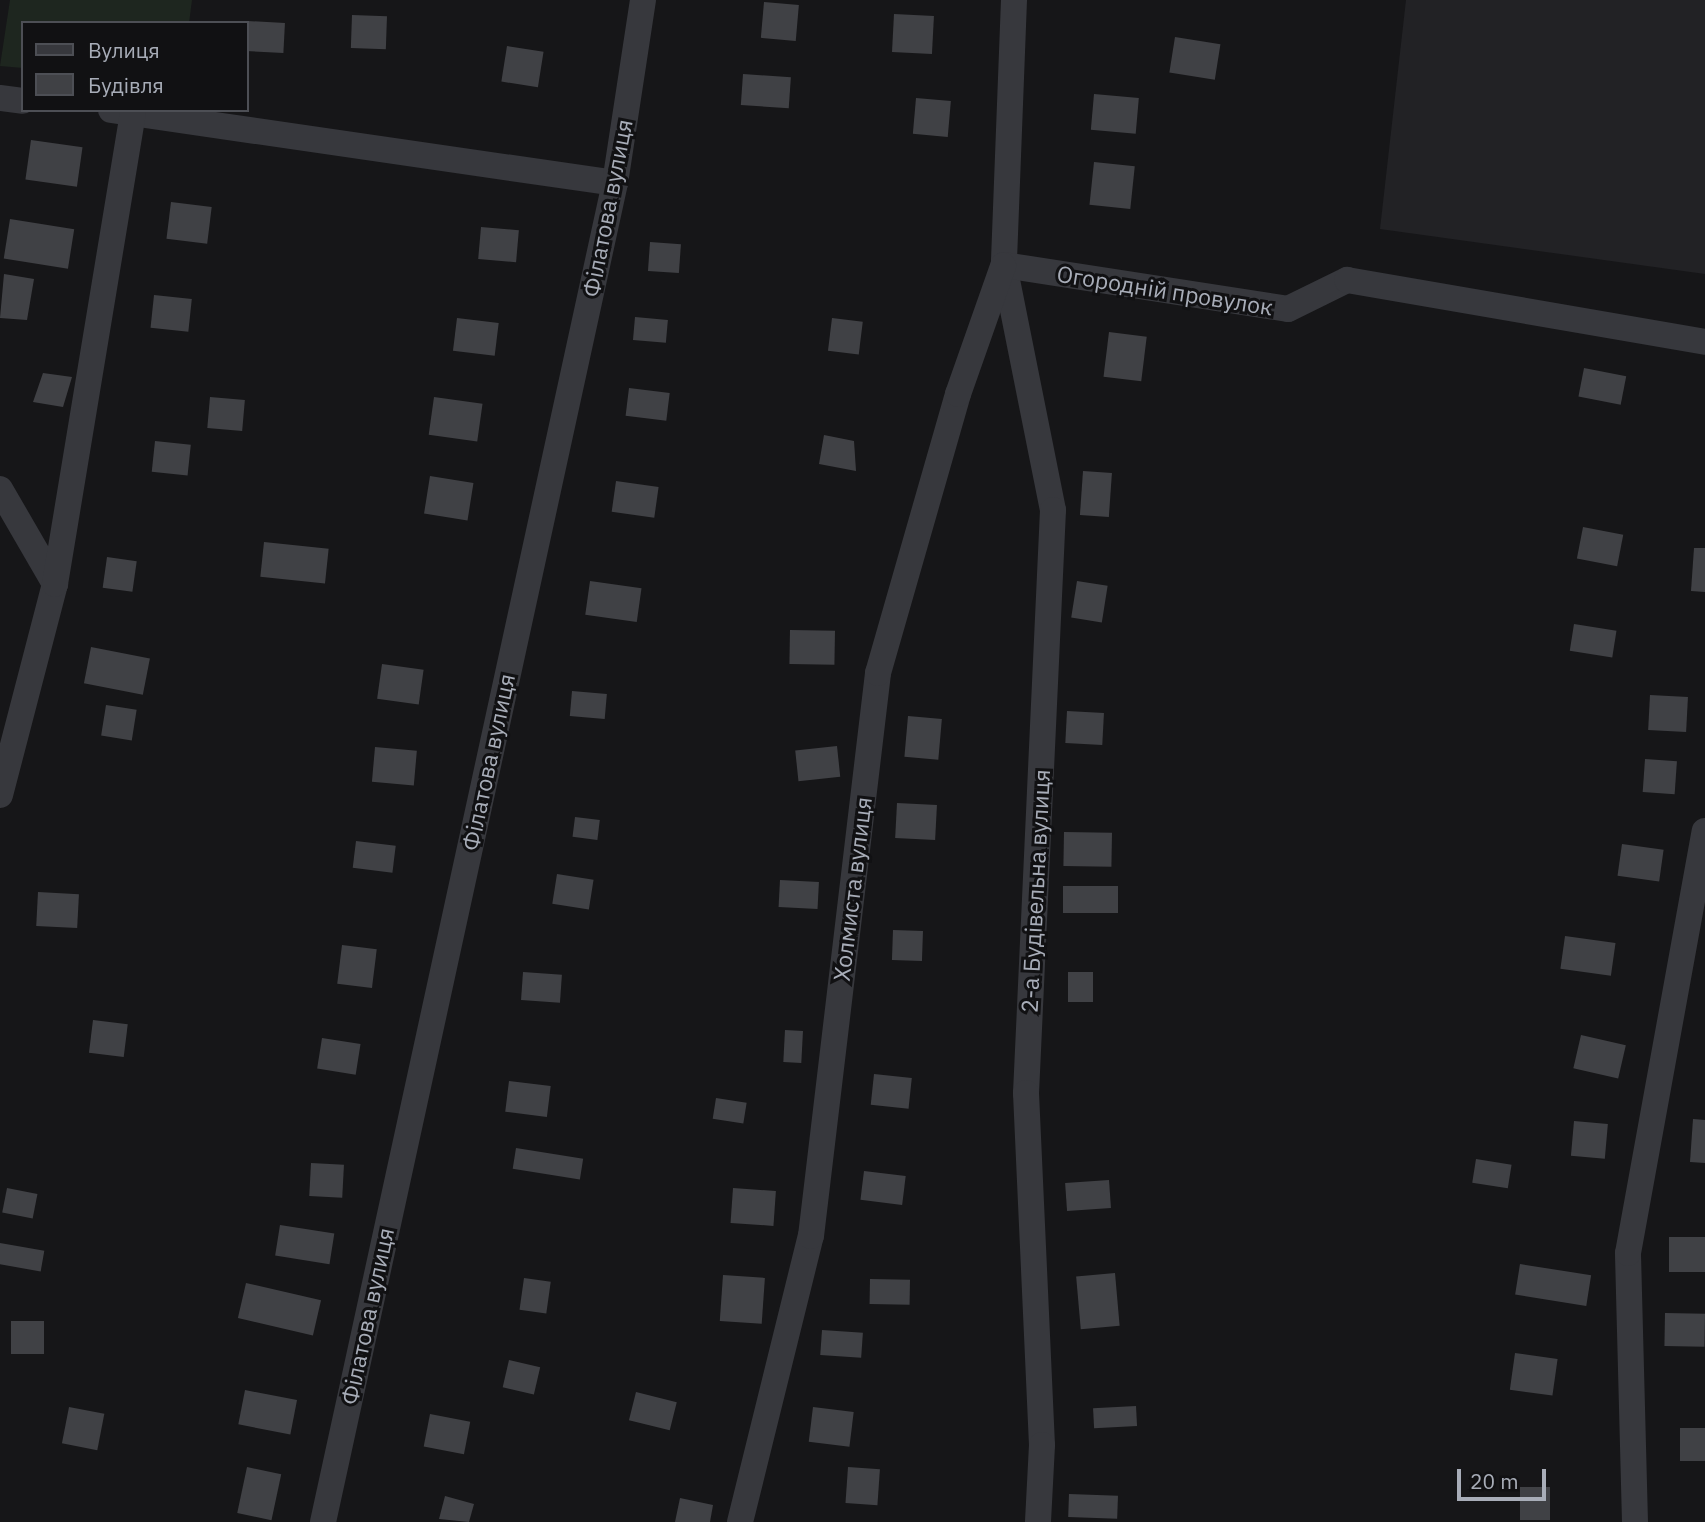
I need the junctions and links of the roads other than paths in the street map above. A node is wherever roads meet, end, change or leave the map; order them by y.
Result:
1 (643, 0) edge
2 (1014, 0) edge
3 (0, 99) edge
4 (21, 101) edge
5 (122, 112) edge
6 (129, 112) edge
7 (615, 183) junction
8 (1004, 265) junction
9 (1705, 342) edge
10 (0, 489) edge
11 (55, 584) junction
12 (0, 795) edge
13 (1705, 831) edge
14 (323, 1522) edge
15 (740, 1522) edge
16 (1038, 1522) edge
17 (1636, 1522) edge

1 - 7 street, Філатова вулиця
2 - 8 street
3 - 4 street
5 - 11 street
6 - 7 street
7 - 14 street, Філатова вулиця
8 - 9 street, Огородній провулок
8 - 15 street, Холмиста вулиця
8 - 16 street, 2-а Будівельна вулиця
10 - 11 street
11 - 12 street
13 - 17 street

